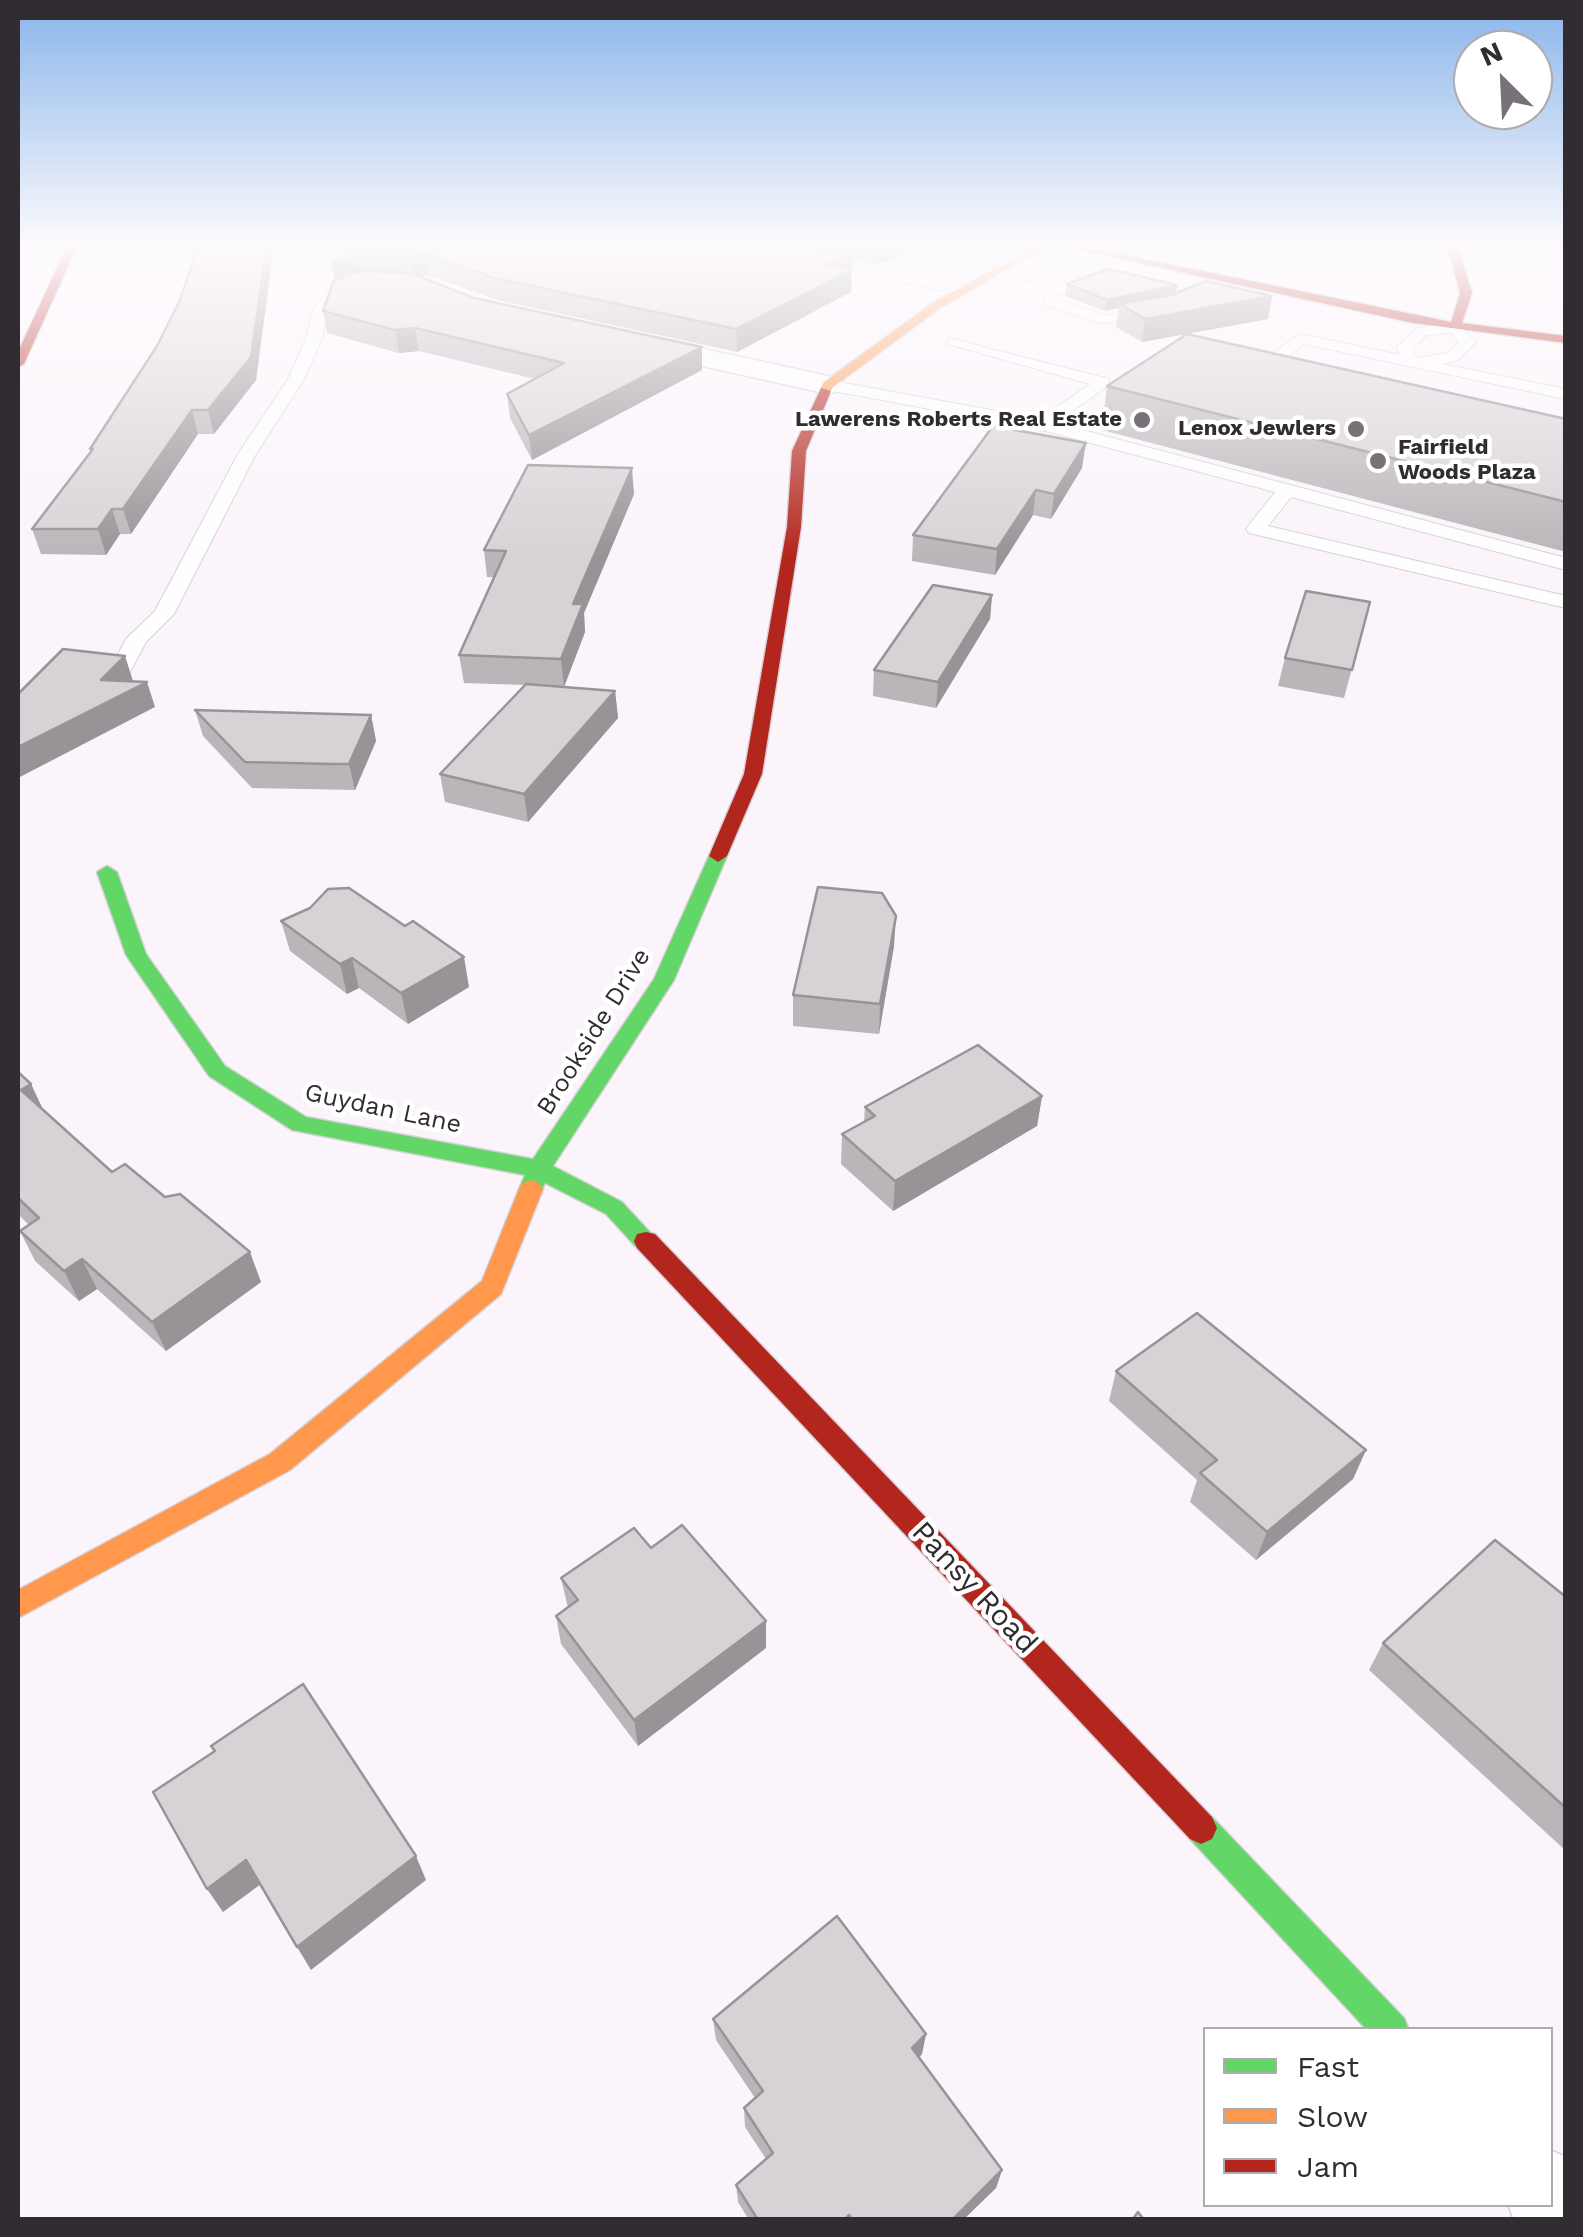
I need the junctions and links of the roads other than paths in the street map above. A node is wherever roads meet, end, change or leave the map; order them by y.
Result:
1 (310, 348) edge
2 (660, 348) edge
3 (877, 348) edge
4 (981, 348) edge
5 (1287, 348) edge
6 (1343, 348) edge
7 (1404, 348) edge
8 (1461, 348) edge
9 (1413, 364) junction
10 (1266, 380) edge
11 (828, 384) junction
12 (1566, 394) edge
13 (1043, 425) junction
14 (1286, 490) junction
15 (1566, 564) edge
16 (1566, 602) edge
17 (121, 669) edge
18 (107, 872) dead end
19 (539, 1169) junction
20 (18, 1605) edge
21 (1389, 2027) edge

1 - 17 lane
2 - 11 street
3 - 11 street
4 - 13 lane
5 - 10 lane
6 - 9 lane
7 - 9 lane
8 - 9 lane
9 - 12 lane
11 - 13 lane
11 - 19 street, Brookside Drive
13 - 14 lane
14 - 15 lane
14 - 16 lane
18 - 19 street, Guydan Lane
19 - 20 street, Brookside Drive
19 - 21 street, Pansy Road

